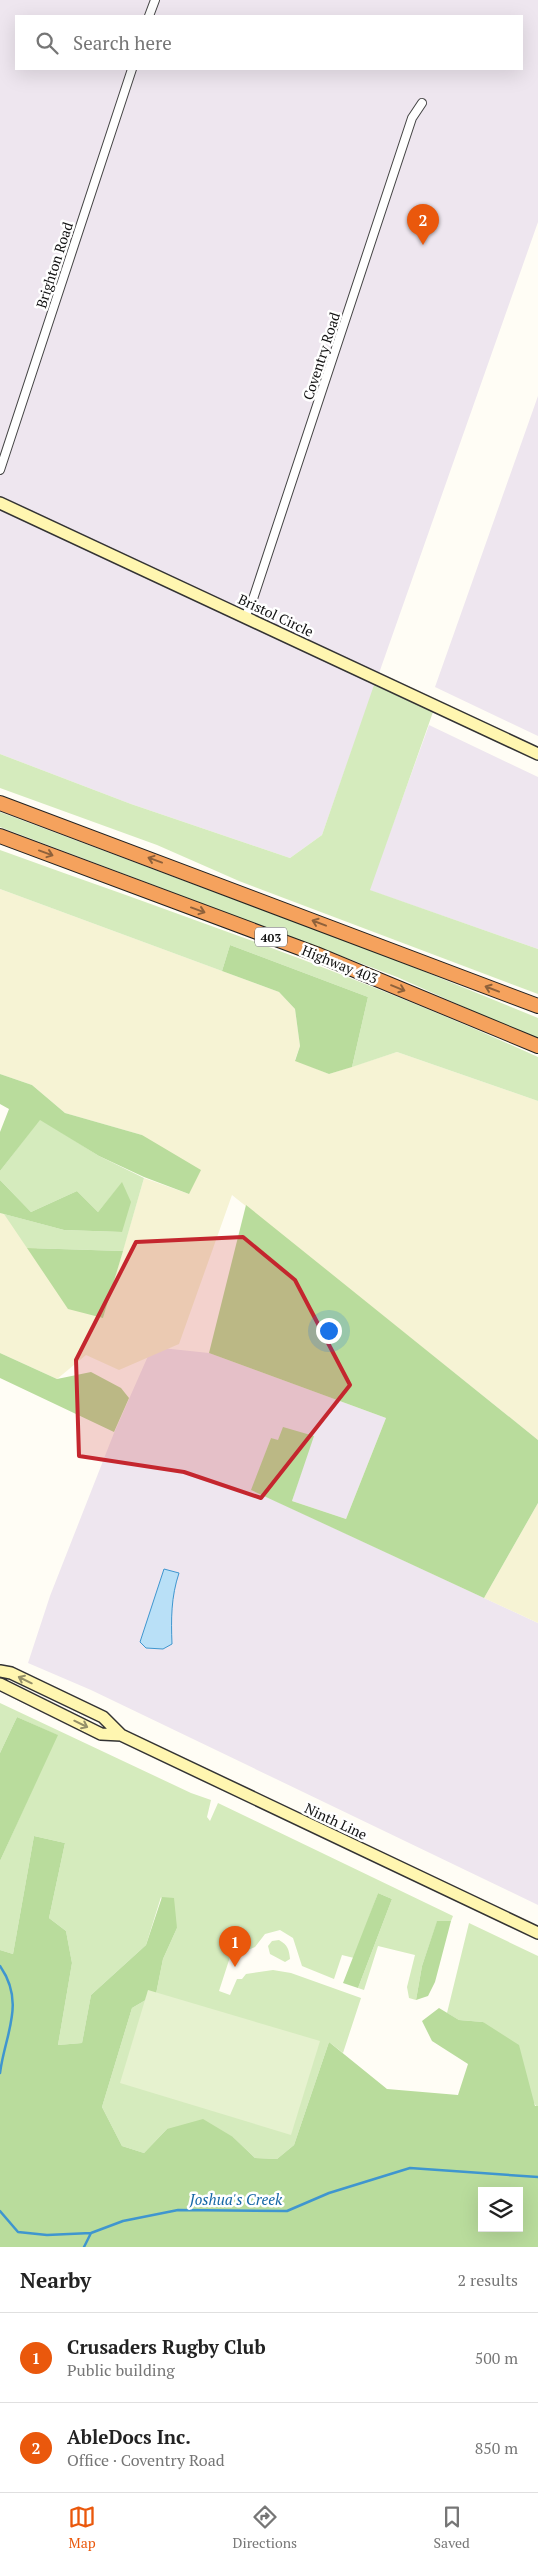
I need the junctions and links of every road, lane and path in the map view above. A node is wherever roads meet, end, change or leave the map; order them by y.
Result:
1 (155, 0) edge
2 (149, 15) edge
3 (132, 70) edge
4 (422, 103) dead end
5 (0, 470) edge
6 (0, 503) edge
7 (245, 616) junction
8 (538, 754) edge
9 (0, 802) edge
10 (0, 836) edge
11 (538, 1006) edge
12 (538, 1046) edge
13 (0, 1671) edge
14 (0, 1684) edge
15 (121, 1735) junction
16 (538, 1933) edge

1 - 2 street
3 - 5 street, Brighton Road
4 - 7 street, Coventry Road
6 - 7 main road, Bristol Circle
7 - 8 main road, Bristol Circle
11 -> 9 highway, 403
10 -> 12 highway, Highway 403 / 403
15 -> 13 main road, Ninth Line
14 -> 15 main road, Ninth Line
15 - 16 main road, Ninth Line

